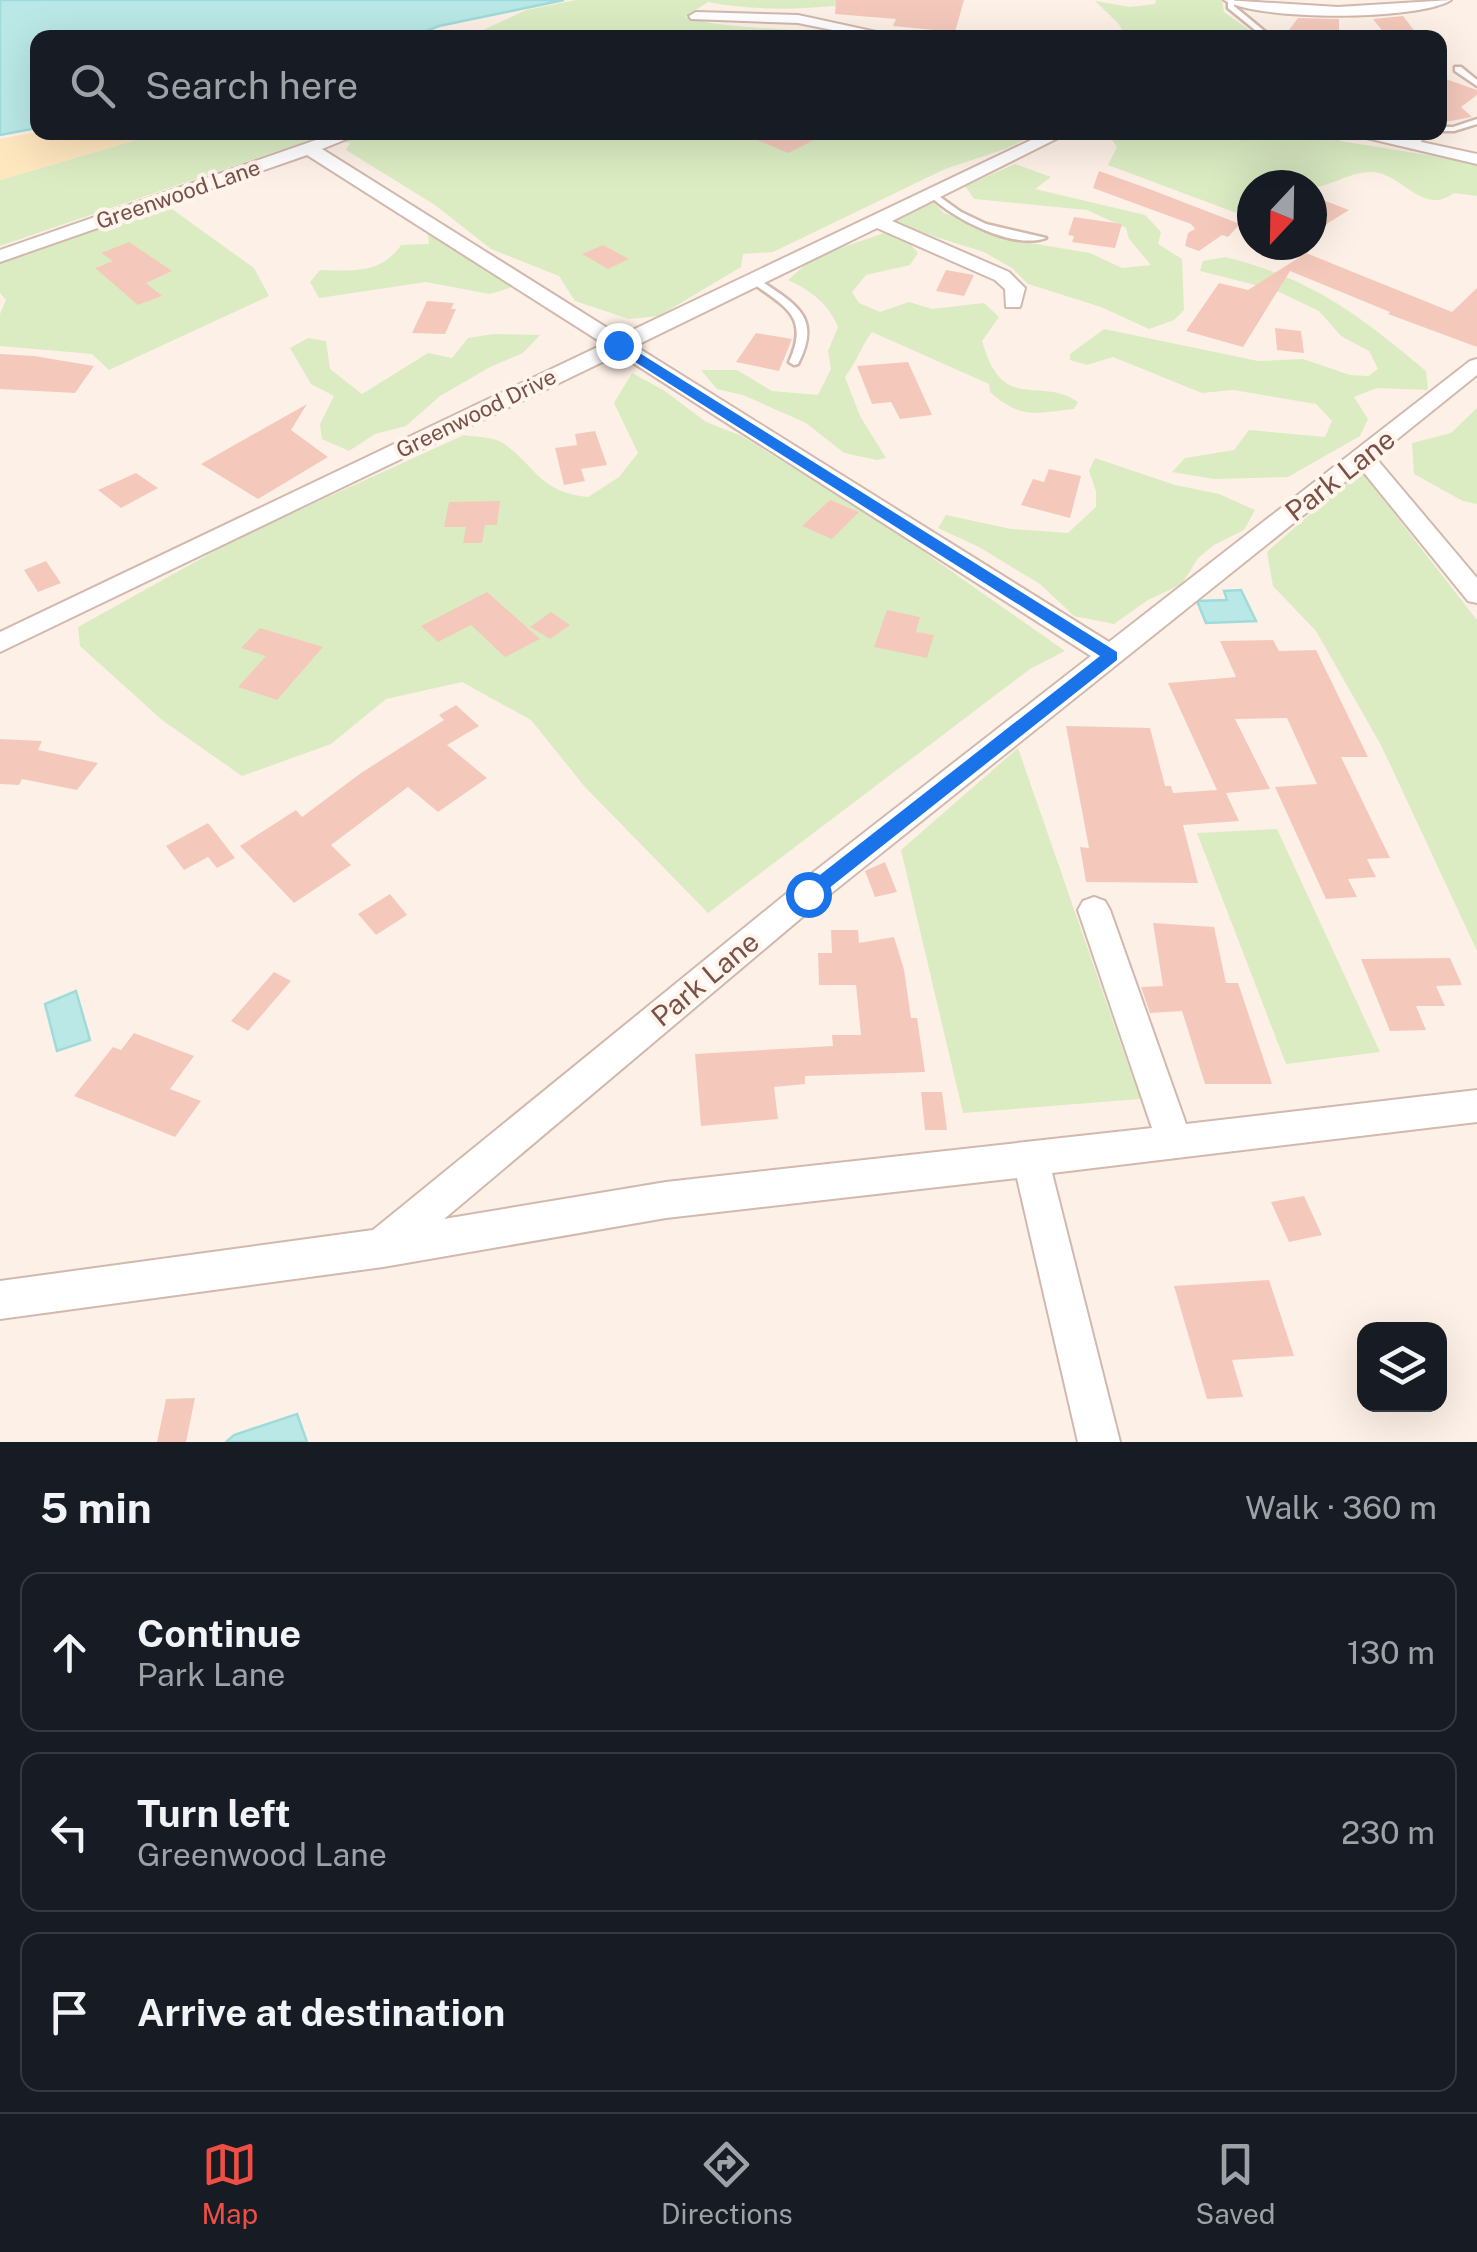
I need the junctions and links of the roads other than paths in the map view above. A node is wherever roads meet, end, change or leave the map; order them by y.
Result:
1 (1231, 0) edge
2 (1444, 0) edge
3 (696, 16) dead end
4 (855, 30) edge
5 (1258, 30) edge
6 (1458, 69) dead end
7 (1477, 84) edge
8 (1477, 121) edge
9 (1447, 127) edge
10 (334, 140) edge
11 (1045, 140) edge
12 (1422, 140) edge
13 (310, 149) junction
14 (1477, 159) edge
15 (933, 194) junction
16 (877, 221) junction
17 (1041, 238) dead end
18 (0, 256) edge
19 (754, 280) junction
20 (1013, 303) dead end
21 (618, 345) junction
22 (794, 362) dead end
23 (1477, 366) edge
24 (1363, 457) junction
25 (1477, 595) edge
26 (0, 644) edge
27 (1111, 656) junction
28 (1094, 910) dead end
29 (1477, 1106) edge
30 (1175, 1142) junction
31 (1031, 1159) junction
32 (381, 1248) junction
33 (0, 1300) edge
34 (1099, 1442) edge

1 - 2 street
1 - 5 lane
3 - 4 street
6 - 7 lane
8 - 9 lane
10 - 13 street, Greenwood Lane
11 - 15 street, Greenwood Drive
12 - 14 street
13 - 18 street, Greenwood Lane
13 - 21 street
15 - 16 street, Greenwood Drive
15 - 17 lane
16 - 19 street, Greenwood Drive
16 - 20 street
19 - 21 street, Greenwood Drive
19 - 22 lane
21 - 26 street, Greenwood Drive
21 - 27 street
23 - 24 street, Park Lane
24 - 25 street
24 - 27 street, Park Lane
27 - 32 street, Park Lane
28 - 30 street
29 - 30 street
30 - 31 street
31 - 32 street
31 - 34 street
32 - 33 street

